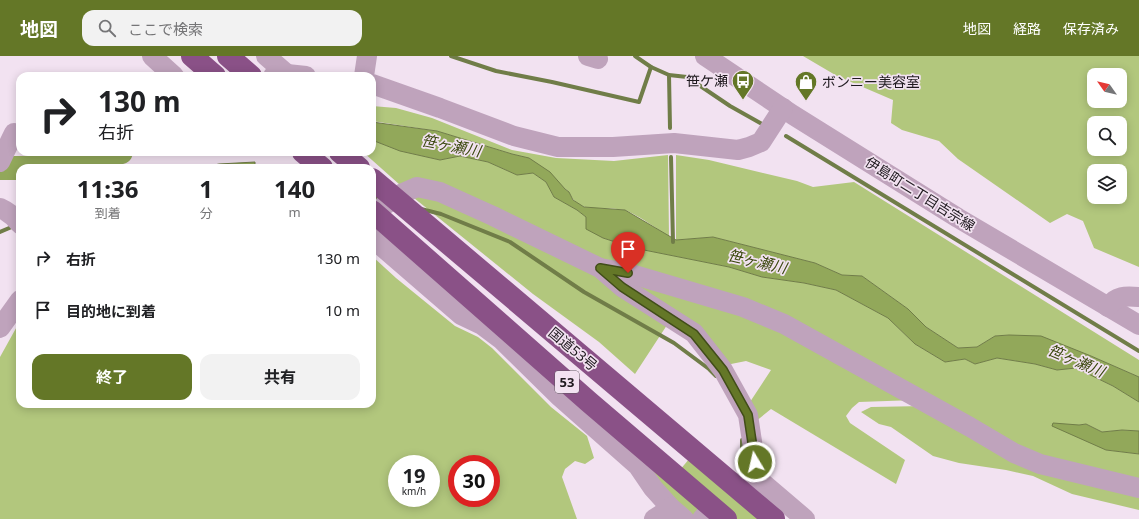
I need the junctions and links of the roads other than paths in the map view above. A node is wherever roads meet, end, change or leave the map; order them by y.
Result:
1 (152, 56) edge
2 (192, 56) edge
3 (228, 56) edge
4 (266, 56) edge
5 (367, 56) edge
6 (705, 56) edge
7 (154, 72) edge
8 (170, 72) edge
9 (210, 72) edge
10 (246, 72) edge
11 (285, 72) edge
12 (365, 72) edge
13 (376, 85) edge
14 (783, 108) junction
15 (11, 134) edge
16 (308, 156) edge
17 (345, 156) edge
18 (0, 162) edge
19 (317, 164) edge
20 (354, 164) edge
21 (376, 182) edge
22 (376, 210) edge
23 (376, 216) edge
24 (376, 241) edge
25 (600, 268) junction
26 (1139, 297) edge
27 (16, 306) edge
28 (1108, 307) junction
29 (1139, 325) edge
30 (0, 328) edge
31 (744, 481) junction
32 (1139, 488) edge
33 (677, 513) edge
34 (713, 515) edge
35 (654, 519) edge
36 (774, 519) edge
37 (805, 519) edge

1 - 7 street
1 - 8 street
2 - 9 highway
3 - 10 highway
4 - 11 street
5 - 12 street
6 - 14 street, 伊島町二丁目吉宗線
13 - 14 street
14 - 28 street, 伊島町二丁目吉宗線
15 - 18 street
16 - 19 highway
17 - 20 highway
21 - 31 highway, 国道53号 / 53
22 - 25 street
23 - 34 highway, 国道53号 / 53
24 - 33 street
25 - 31 street
25 - 32 street
26 - 28 street
27 - 30 street
28 - 29 street, 伊島町二丁目吉宗線
31 - 36 highway, 国道53号 / 53
31 - 37 street
33 - 35 street

